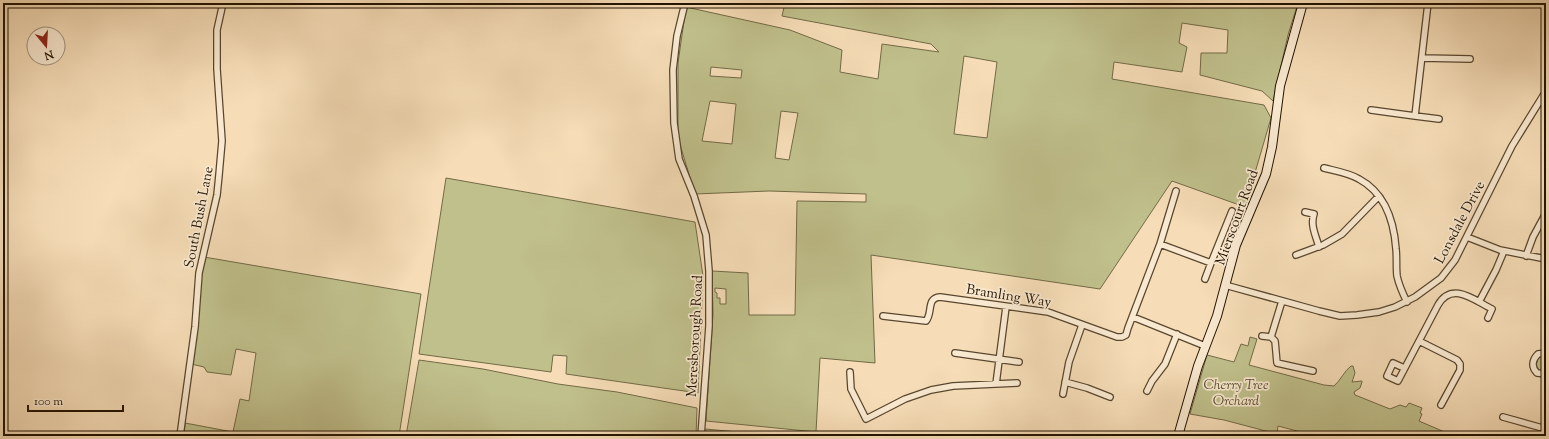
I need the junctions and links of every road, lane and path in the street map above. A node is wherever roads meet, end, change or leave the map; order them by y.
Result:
1 (223, 3) edge
2 (685, 3) edge
3 (1303, 3) edge
4 (1428, 3) edge
5 (1422, 58) junction
6 (1470, 59) dead end
7 (1546, 91) edge
8 (1371, 110) dead end
9 (1415, 116) junction
10 (1439, 119) dead end
11 (1324, 168) dead end
12 (1176, 191) dead end
13 (1379, 196) junction
14 (1232, 211) dead end
15 (1305, 212) dead end
16 (1546, 213) edge
17 (1467, 238) junction
18 (1160, 244) junction
19 (1319, 246) junction
20 (1504, 251) junction
21 (1296, 255) dead end
22 (1526, 256) junction
23 (1546, 259) edge
24 (1211, 263) junction
25 (1205, 279) dead end
26 (1226, 285) junction
27 (1282, 301) junction
28 (1407, 302) junction
29 (1478, 302) junction
30 (1006, 307) junction
31 (883, 316) dead end
32 (1133, 317) junction
33 (1488, 318) dead end
34 (1082, 325) junction
35 (1177, 334) junction
36 (1262, 336) dead end
37 (1271, 337) junction
38 (1419, 341) junction
39 (1206, 346) junction
40 (955, 353) dead end
41 (1546, 353) edge
42 (999, 359) junction
43 (1018, 362) dead end
44 (1404, 368) dead end
45 (1313, 371) dead end
46 (850, 372) dead end
47 (1546, 374) edge
48 (1065, 382) junction
49 (1017, 383) dead end
50 (996, 384) junction
51 (1147, 391) dead end
52 (1063, 394) dead end
53 (1110, 397) dead end
54 (1441, 405) dead end
55 (1503, 417) dead end
56 (1510, 419) junction
57 (1508, 426) dead end
58 (1546, 429) edge
59 (180, 436) edge
60 (701, 436) edge
61 (1178, 436) edge

1 - 59 street, South Bush Lane
2 - 60 street, Meresborough Road
3 - 26 street, Mierscourt Road
4 - 5 street
5 - 6 street
5 - 9 street
7 - 17 street, Lonsdale Drive
8 - 9 street
9 - 10 street
11 - 13 street
12 - 18 street, Bramling Way
13 - 19 street
13 - 28 street
14 - 24 street
15 - 19 street
16 - 22 street
17 - 20 street
17 - 28 street, Lonsdale Drive
18 - 24 street
18 - 32 street, Bramling Way
19 - 21 street
20 - 22 street
20 - 29 street
22 - 23 street
24 - 25 street
26 - 27 street, Lonsdale Drive
26 - 39 street, Mierscourt Road
27 - 28 street, Lonsdale Drive
27 - 37 street
29 - 33 street
29 - 38 street
30 - 31 street, Bramling Way
30 - 34 street, Bramling Way
30 - 42 street
32 - 34 street, Bramling Way
32 - 35 street
34 - 48 street
35 - 39 street
35 - 51 street
36 - 37 street
37 - 45 street
38 - 44 street
38 - 54 street
39 - 61 street, Mierscourt Road
40 - 42 street
41 - 47 street
42 - 43 street
42 - 50 street
46 - 50 street
48 - 52 street
48 - 53 street
49 - 50 street
55 - 56 street
56 - 57 street
56 - 58 street

